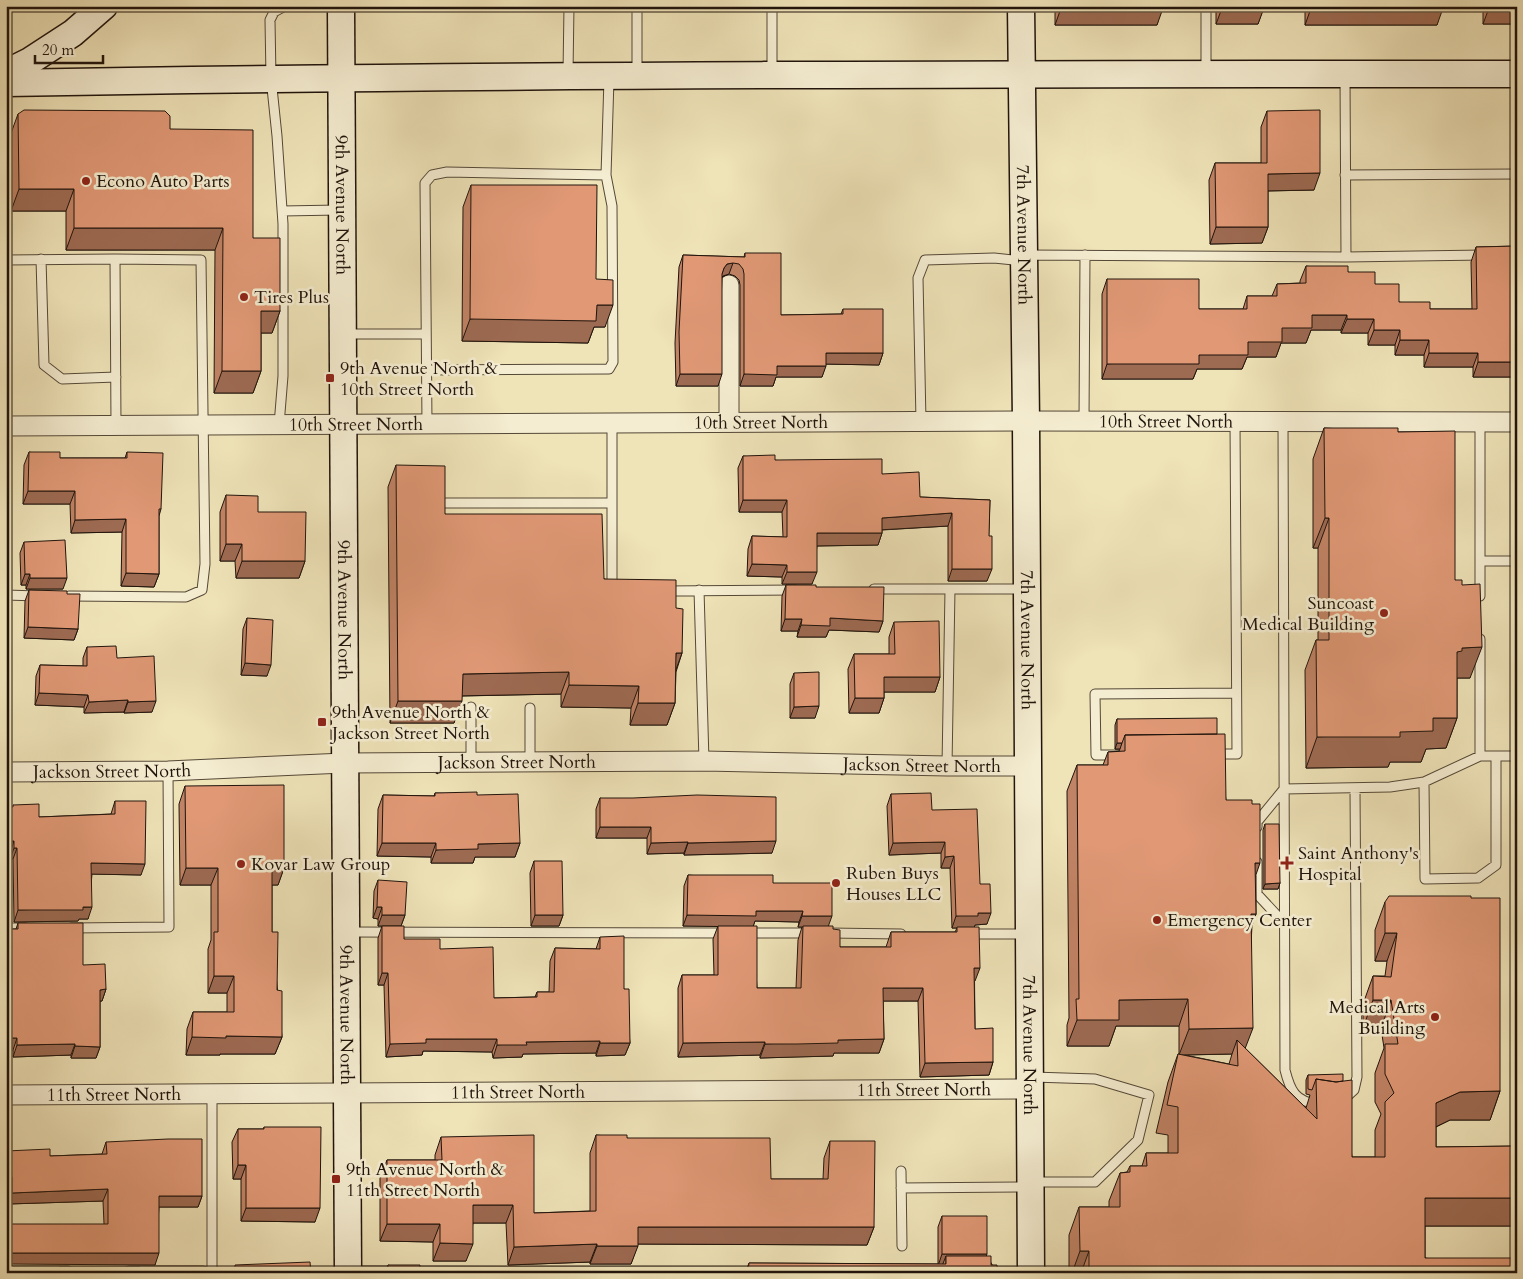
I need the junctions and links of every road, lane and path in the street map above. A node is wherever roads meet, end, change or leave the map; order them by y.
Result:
1 (104, 6) edge
2 (285, 6) edge
3 (341, 6) edge
4 (569, 6) edge
5 (637, 6) edge
6 (772, 6) edge
7 (1021, 6) edge
8 (1206, 6) edge
9 (6, 73) edge
10 (772, 74) junction
11 (1022, 74) junction
12 (1206, 74) junction
13 (1344, 74) junction
14 (1517, 74) edge
15 (568, 76) junction
16 (609, 76) junction
17 (637, 76) junction
18 (271, 78) junction
19 (341, 78) junction
20 (6, 83) edge
21 (1517, 174) edge
22 (606, 175) junction
23 (1345, 175) junction
24 (342, 210) junction
25 (282, 211) junction
26 (1498, 254) edge
27 (1085, 255) junction
28 (1346, 257) junction
29 (1024, 258) junction
30 (41, 259) junction
31 (115, 259) junction
32 (6, 260) edge
33 (729, 285) dead end
34 (342, 334) junction
35 (426, 334) junction
36 (427, 370) junction
37 (116, 377) junction
38 (921, 421) junction
39 (1026, 421) junction
40 (1084, 421) junction
41 (1235, 421) junction
42 (1283, 421) junction
43 (729, 422) junction
44 (1480, 422) junction
45 (1517, 422) edge
46 (612, 423) junction
47 (343, 424) junction
48 (427, 424) junction
49 (116, 425) junction
50 (204, 425) junction
51 (279, 425) junction
52 (6, 426) edge
53 (446, 503) edge
54 (612, 503) junction
55 (1480, 561) junction
56 (1517, 561) edge
57 (950, 589) junction
58 (1027, 589) junction
59 (699, 590) junction
60 (806, 590) edge
61 (864, 590) edge
62 (621, 591) edge
63 (651, 591) edge
64 (6, 596) edge
65 (44, 596) edge
66 (63, 596) edge
67 (1480, 610) edge
68 (1480, 630) edge
69 (1236, 693) junction
70 (471, 707) dead end
71 (530, 708) dead end
72 (1209, 754) edge
73 (1124, 755) edge
74 (1480, 756) junction
75 (1496, 756) junction
76 (1517, 756) edge
77 (704, 761) junction
78 (471, 762) junction
79 (530, 762) junction
80 (344, 763) junction
81 (947, 766) junction
82 (1028, 766) junction
83 (168, 771) junction
84 (6, 772) edge
85 (1424, 782) junction
86 (1284, 789) junction
87 (1355, 789) junction
88 (1284, 922) junction
89 (6, 928) edge
90 (35, 928) edge
91 (64, 928) edge
92 (346, 932) junction
93 (732, 933) edge
94 (742, 933) edge
95 (910, 934) edge
96 (960, 934) edge
97 (1029, 934) junction
98 (1030, 1083) junction
99 (346, 1093) junction
100 (212, 1094) junction
101 (6, 1095) edge
102 (901, 1171) dead end
103 (1030, 1185) junction
104 (901, 1188) junction
105 (902, 1246) dead end
106 (6, 1271) edge
107 (75, 1271) edge
108 (124, 1271) edge
109 (212, 1272) edge
110 (348, 1272) edge
111 (764, 1272) edge
112 (972, 1272) edge
113 (1031, 1273) edge

1 - 9 street
2 - 18 lane
3 - 19 street, 9th Avenue North
4 - 15 lane
5 - 17 lane
6 - 10 lane
7 - 11 street, 7th Avenue North
8 - 12 lane
10 - 11 street
10 - 17 street
11 - 12 street
11 - 29 street, 7th Avenue North
12 - 13 street
13 - 14 street
13 - 23 lane
15 - 16 street
15 - 19 street
16 - 17 street
16 - 22 lane
18 - 19 street
18 - 20 street
18 - 25 lane
19 - 24 street, 9th Avenue North
21 - 23 lane
22 - 35 lane
22 - 36 lane
23 - 28 lane
24 - 25 lane
24 - 34 street, 9th Avenue North
25 - 51 lane
26 - 28 lane
27 - 28 lane
27 - 29 lane
27 - 40 lane
29 - 38 lane
29 - 39 street, 7th Avenue North
30 - 31 lane
30 - 32 lane
30 - 37 lane
31 - 37 lane
31 - 50 lane
33 - 43 street
34 - 35 lane
34 - 47 street, 9th Avenue North
35 - 36 lane
36 - 48 lane
37 - 49 lane
38 - 39 street, 10th Street North
38 - 43 street, 10th Street North
39 - 40 street, 10th Street North
39 - 58 street, 7th Avenue North
40 - 41 street, 10th Street North
41 - 42 street, 10th Street North
41 - 69 lane
42 - 44 street, 10th Street North
42 - 86 lane
43 - 46 street, 10th Street North
44 - 45 street, 10th Street North
44 - 55 lane
46 - 48 street, 10th Street North
46 - 54 lane
47 - 48 street, 10th Street North
47 - 51 street, 10th Street North
47 - 80 street, 9th Avenue North
49 - 50 street, 10th Street North
49 - 52 street, 10th Street North
50 - 51 street, 10th Street North
50 - 66 lane
53 - 54 lane
54 - 62 lane
55 - 56 lane
55 - 67 lane
57 - 58 lane
57 - 61 lane
57 - 81 lane
58 - 82 street, 7th Avenue North
59 - 60 lane
59 - 63 lane
59 - 77 lane
64 - 65 lane
68 - 74 lane
69 - 72 lane
69 - 73 lane
70 - 78 lane
71 - 79 lane
74 - 75 lane
74 - 85 lane
75 - 76 lane
75 - 85 lane
77 - 79 street, Jackson Street North
77 - 81 street, Jackson Street North
78 - 79 street, Jackson Street North
78 - 80 street, Jackson Street North
80 - 83 street, Jackson Street North
80 - 92 street, 9th Avenue North
81 - 82 street, Jackson Street North
82 - 97 street, 7th Avenue North
83 - 84 street, Jackson Street North
83 - 91 lane
85 - 87 lane
86 - 87 lane
86 - 88 lane
86 - 88 lane
87 - 88 lane
89 - 90 lane
92 - 93 lane
92 - 99 street, 9th Avenue North
94 - 95 lane
96 - 97 lane
97 - 98 street, 7th Avenue North
98 - 99 street, 11th Street North
98 - 103 street, 7th Avenue North
98 - 103 lane
99 - 100 street, 11th Street North
99 - 110 street, 9th Avenue North
100 - 101 street, 11th Street North
100 - 109 lane
102 - 104 lane
103 - 104 lane
103 - 113 street, 7th Avenue North
104 - 105 lane
106 - 107 lane
108 - 109 lane
110 - 111 lane
112 - 113 lane

